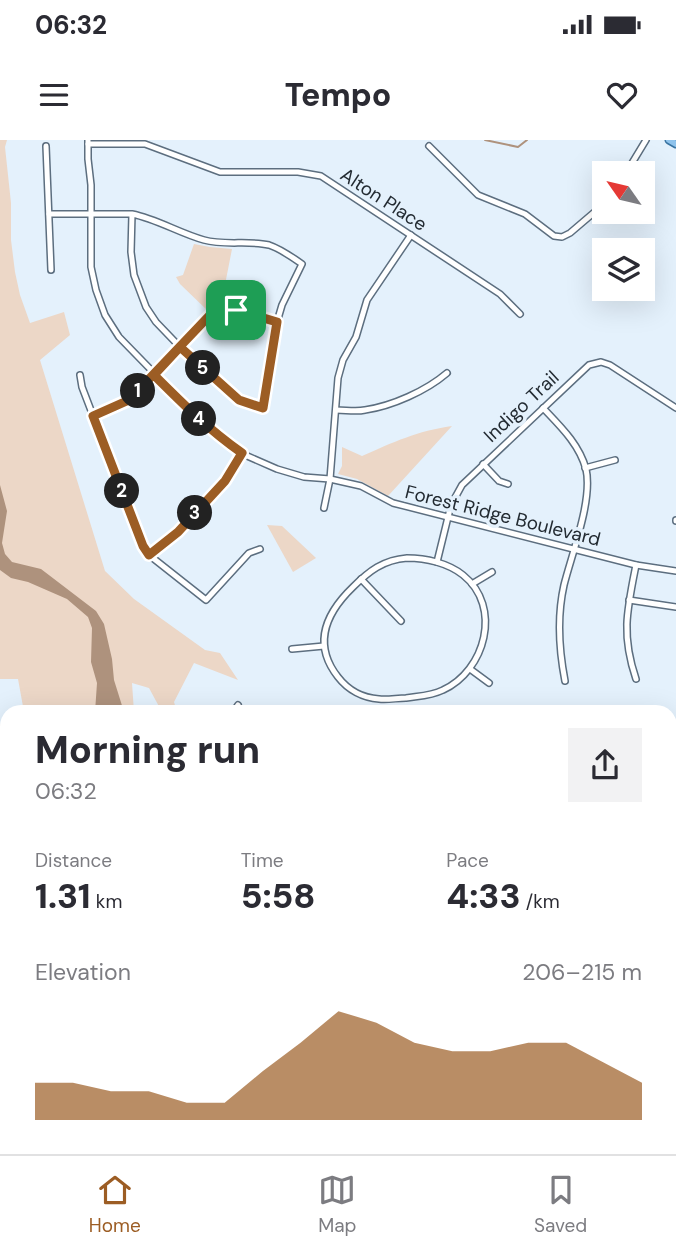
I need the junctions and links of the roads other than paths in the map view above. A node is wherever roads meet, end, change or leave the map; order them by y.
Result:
1 (646, 140) edge
2 (669, 140) edge
3 (88, 142) edge
4 (139, 142) edge
5 (676, 144) edge
6 (46, 146) dead end
7 (429, 146) dead end
8 (633, 161) edge
9 (49, 214) junction
10 (132, 214) junction
11 (592, 214) edge
12 (90, 215) junction
13 (411, 236) junction
14 (51, 270) dead end
15 (520, 314) dead end
16 (277, 322) junction
17 (180, 347) junction
18 (447, 373) dead end
19 (80, 375) dead end
20 (154, 375) junction
21 (543, 408) junction
22 (676, 408) edge
23 (336, 410) junction
24 (93, 416) junction
25 (242, 453) junction
26 (615, 460) dead end
27 (483, 464) junction
28 (585, 468) junction
29 (330, 479) junction
30 (508, 484) dead end
31 (324, 508) dead end
32 (448, 517) junction
33 (260, 550) dead end
34 (573, 550) junction
35 (149, 555) junction
36 (437, 562) junction
37 (636, 565) junction
38 (676, 571) edge
39 (492, 572) dead end
40 (361, 579) junction
41 (472, 584) junction
42 (629, 600) junction
43 (676, 607) edge
44 (401, 621) dead end
45 (324, 646) junction
46 (292, 649) dead end
47 (470, 669) junction
48 (636, 679) dead end
49 (565, 681) dead end
50 (489, 683) dead end

1 - 8 street
2 - 5 main road
3 - 4 street, Alton Place
3 - 12 street, Forest Ridge Boulevard
4 - 13 street, Alton Place
6 - 9 street
7 - 11 street
9 - 12 street
9 - 14 street
10 - 12 street
10 - 16 street
10 - 17 street
12 - 20 street, Forest Ridge Boulevard
13 - 15 street, Alton Place
13 - 23 street
16 - 17 street
16 - 17 street
17 - 20 street
18 - 23 street
19 - 24 street
20 - 24 street
20 - 25 street, Forest Ridge Boulevard
21 - 22 street, Indigo Trail
21 - 27 street, Indigo Trail
21 - 28 street
23 - 29 street
24 - 35 street
25 - 29 street, Forest Ridge Boulevard
25 - 35 street
26 - 28 street
27 - 30 street
27 - 32 street, Indigo Trail
28 - 34 street
29 - 31 street
29 - 32 street, Forest Ridge Boulevard
32 - 34 street, Forest Ridge Boulevard
32 - 36 street, Indigo Trail
33 - 35 street
34 - 37 street, Forest Ridge Boulevard
34 - 49 street
36 - 40 street
36 - 41 street
37 - 38 street, Forest Ridge Boulevard
37 - 42 street
39 - 41 street
40 - 44 street
40 - 45 street
41 - 47 street
42 - 43 street
42 - 48 street
45 - 46 street
45 - 47 street
47 - 50 street

